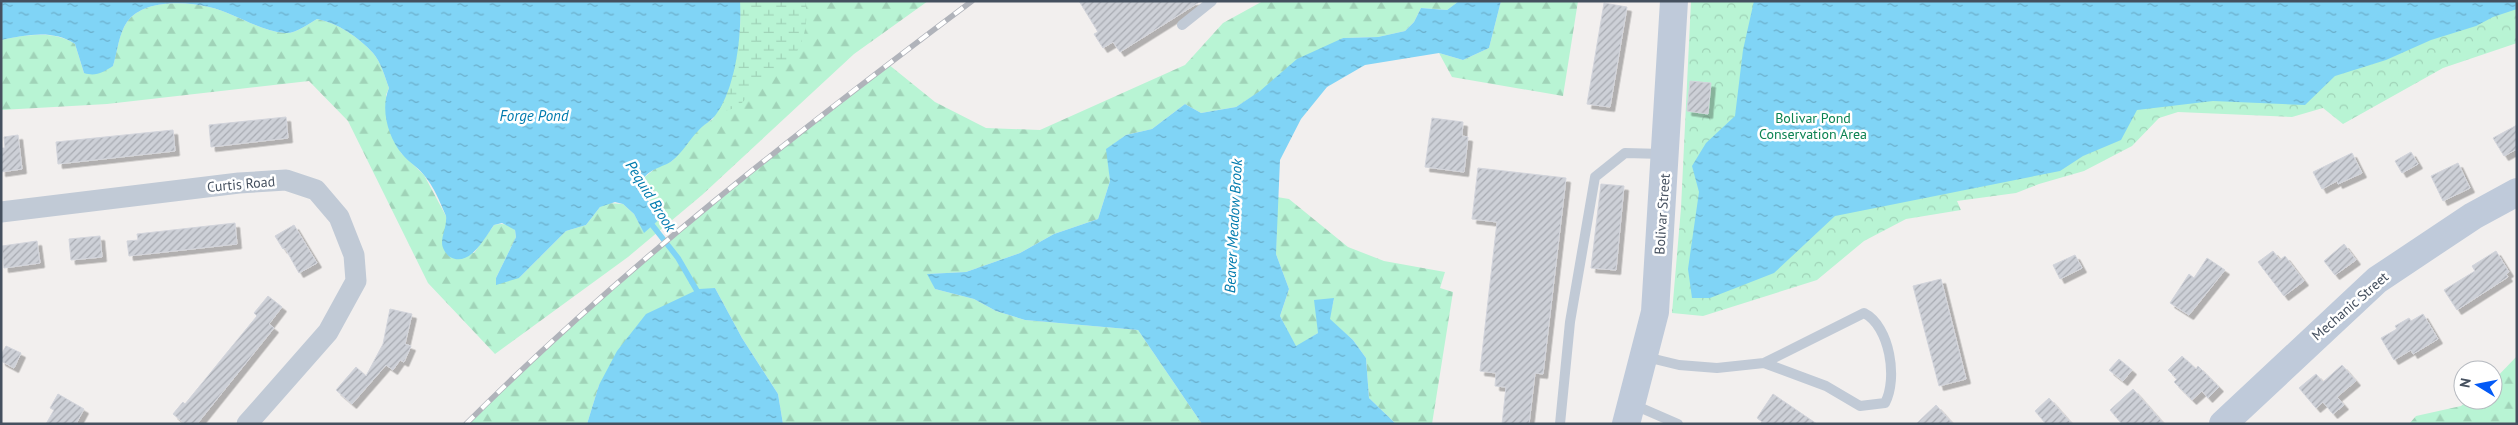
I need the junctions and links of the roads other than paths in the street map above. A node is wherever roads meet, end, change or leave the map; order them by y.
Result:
1 (1212, 1) edge
2 (1674, 1) edge
3 (1182, 25) dead end
4 (1666, 154) junction
5 (2517, 192) edge
6 (1, 212) edge
7 (1644, 356) junction
8 (1764, 363) junction
9 (1628, 414) edge
10 (247, 424) edge
11 (1560, 424) edge
12 (1678, 424) edge
13 (2223, 424) edge

1 - 3 lane
2 - 4 street, Bolivar Street
4 - 7 street, Bolivar Street
4 - 11 lane
5 - 13 street, Mechanic Street
6 - 10 street, Curtis Road
7 - 8 lane
7 - 9 street, Bolivar Street
8 - 8 lane
9 - 12 lane

